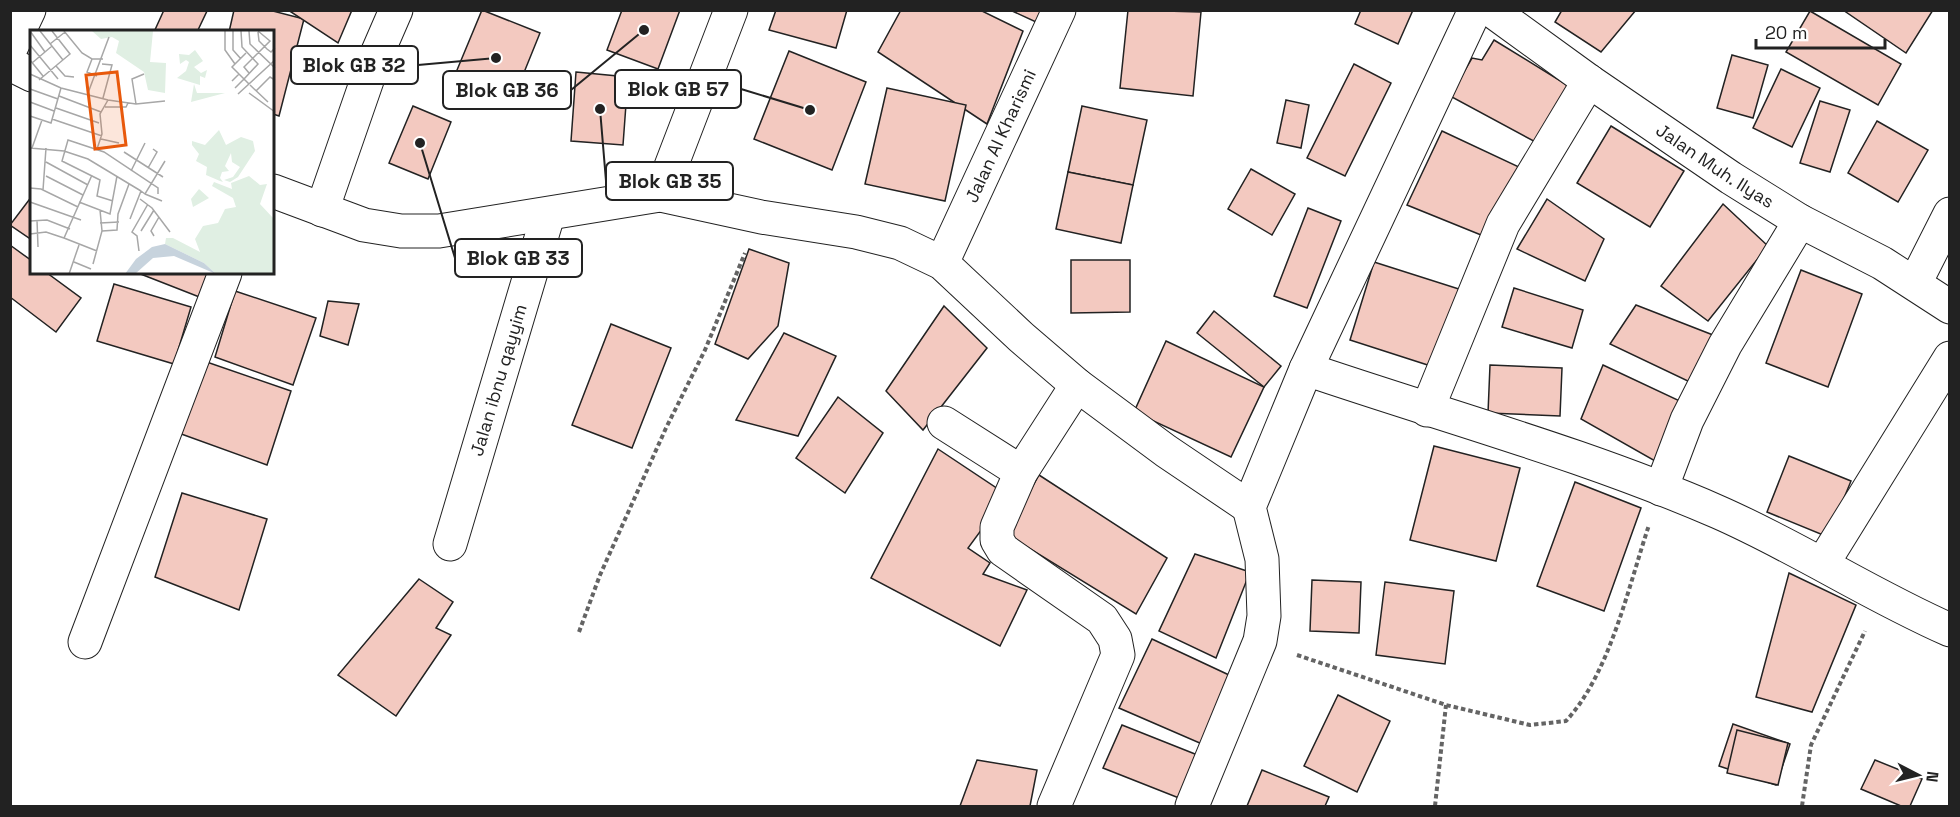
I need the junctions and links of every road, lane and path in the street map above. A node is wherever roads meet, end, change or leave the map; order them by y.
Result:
1 (29, 10) edge
2 (396, 10) edge
3 (731, 10) edge
4 (1059, 10) edge
5 (1475, 10) edge
6 (1491, 10) edge
7 (10, 50) edge
8 (10, 64) edge
9 (30, 74) edge
10 (1589, 81) junction
11 (274, 191) edge
12 (660, 195) junction
13 (322, 210) junction
14 (1950, 214) edge
15 (548, 215) junction
16 (761, 217) junction
17 (1800, 221) junction
18 (942, 263) junction
19 (225, 274) edge
20 (1915, 283) junction
21 (1950, 307) edge
22 (1950, 358) edge
23 (1306, 369) junction
24 (1077, 384) junction
25 (1427, 410) junction
26 (944, 423) dead end
27 (1021, 472) junction
28 (1661, 489) junction
29 (1249, 507) junction
30 (450, 544) dead end
31 (1823, 563) junction
32 (1881, 598) junction
33 (1950, 630) edge
34 (579, 632) dead end
35 (1260, 641) junction
36 (85, 642) dead end
37 (1446, 705) junction
38 (1054, 807) edge
39 (1192, 807) edge
40 (1435, 807) edge
41 (1802, 807) edge

1 - 7 street
2 - 13 street
3 - 12 street
4 - 18 street, Jalan Al Kharismi
5 - 23 street
6 - 10 street, Jalan Muh. Ilyas
8 - 9 street
10 - 17 street, Jalan Muh. Ilyas
10 - 25 street
11 - 13 street
12 - 15 street
12 - 16 street
13 - 15 street
14 - 20 street
15 - 30 street, Jalan ibnu qayyim
16 - 18 street
16 - 34 path
17 - 20 street, Jalan Muh. Ilyas
17 - 28 street
18 - 24 street
19 - 36 street
20 - 21 street, Jalan Muh. Ilyas
22 - 31 street
23 - 25 street
23 - 29 street
24 - 27 street
24 - 29 street
25 - 28 street
26 - 27 street
27 - 38 street
28 - 31 street
28 - 37 path
29 - 35 street
31 - 32 street
32 - 33 street
32 - 41 path
35 - 37 path
35 - 39 street
37 - 40 path

